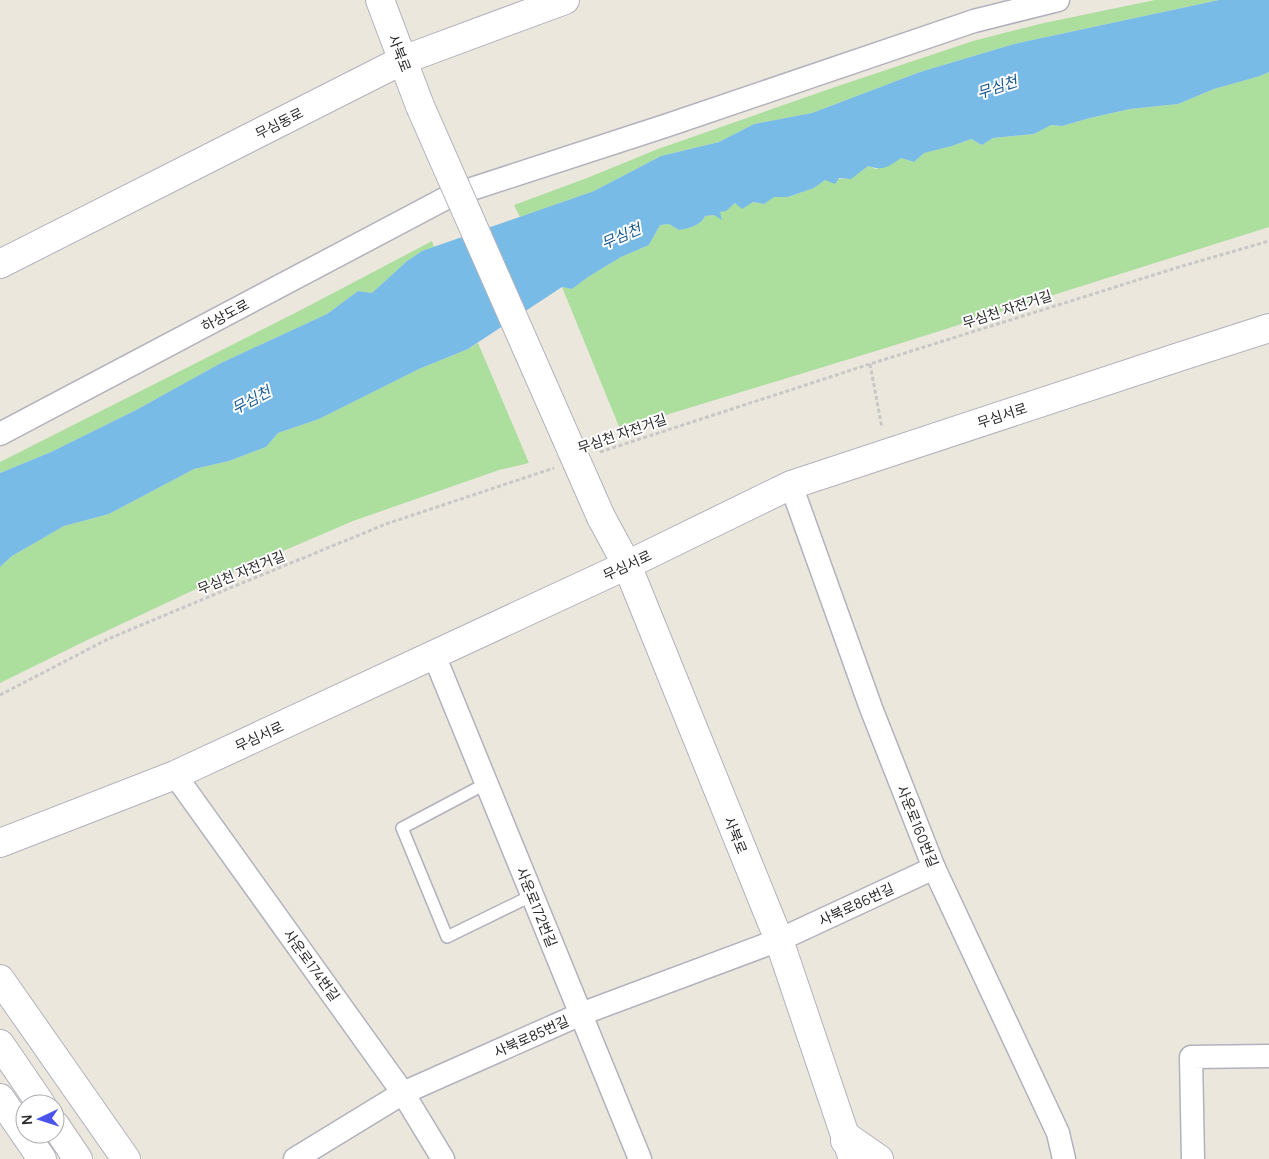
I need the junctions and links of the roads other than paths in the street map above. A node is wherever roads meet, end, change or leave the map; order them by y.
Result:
1 (380, 0) edge
2 (565, 0) edge
3 (1058, 0) edge
4 (403, 60) junction
5 (0, 264) edge
6 (1269, 328) edge
7 (0, 434) edge
8 (791, 485) junction
9 (627, 565) junction
10 (434, 655) junction
11 (175, 775) junction
12 (487, 784) junction
13 (0, 843) edge
14 (934, 868) junction
15 (533, 895) junction
16 (779, 940) junction
17 (0, 979) edge
18 (581, 1014) junction
19 (0, 1044) edge
20 (1269, 1056) edge
21 (403, 1093) junction
22 (33, 1094) edge
23 (0, 1098) edge
24 (15, 1120) edge
25 (65, 1140) edge
26 (32, 1144) edge
27 (846, 1151) edge
28 (42, 1159) edge
29 (78, 1159) edge
30 (126, 1159) edge
31 (295, 1159) edge
32 (443, 1159) edge
33 (640, 1159) edge
34 (879, 1159) edge
35 (1064, 1159) edge
36 (1193, 1159) edge

1 - 4 street, 사북로
2 - 4 street, 무심동로
3 - 7 street, 하상도로
4 - 5 street, 무심동로
4 - 9 street, 사북로, bridge
6 - 8 street, 무심서로
8 - 9 street, 무심서로
8 - 14 street, 사운로160번길
9 - 10 street, 무심서로
9 - 16 street, 사북로
10 - 11 street, 무심서로
10 - 12 street, 사운로172번길
11 - 13 street, 무심서로
11 - 21 street, 사운로174번길
12 - 15 street, 사운로172번길
12 - 15 lane
14 - 16 street, 사북로86번길
14 - 35 street, 사운로160번길
15 - 18 street, 사운로172번길
16 - 18 street, 사북로85번길
16 - 27 street, 사북로
17 - 30 street
18 - 21 street, 사북로85번길
18 - 33 street, 사운로172번길
19 - 22 street
20 - 36 street
21 - 31 street, 사북로85번길
21 - 32 street, 사운로174번길
23 - 24 street
25 - 29 street
26 - 28 street
27 - 34 street

